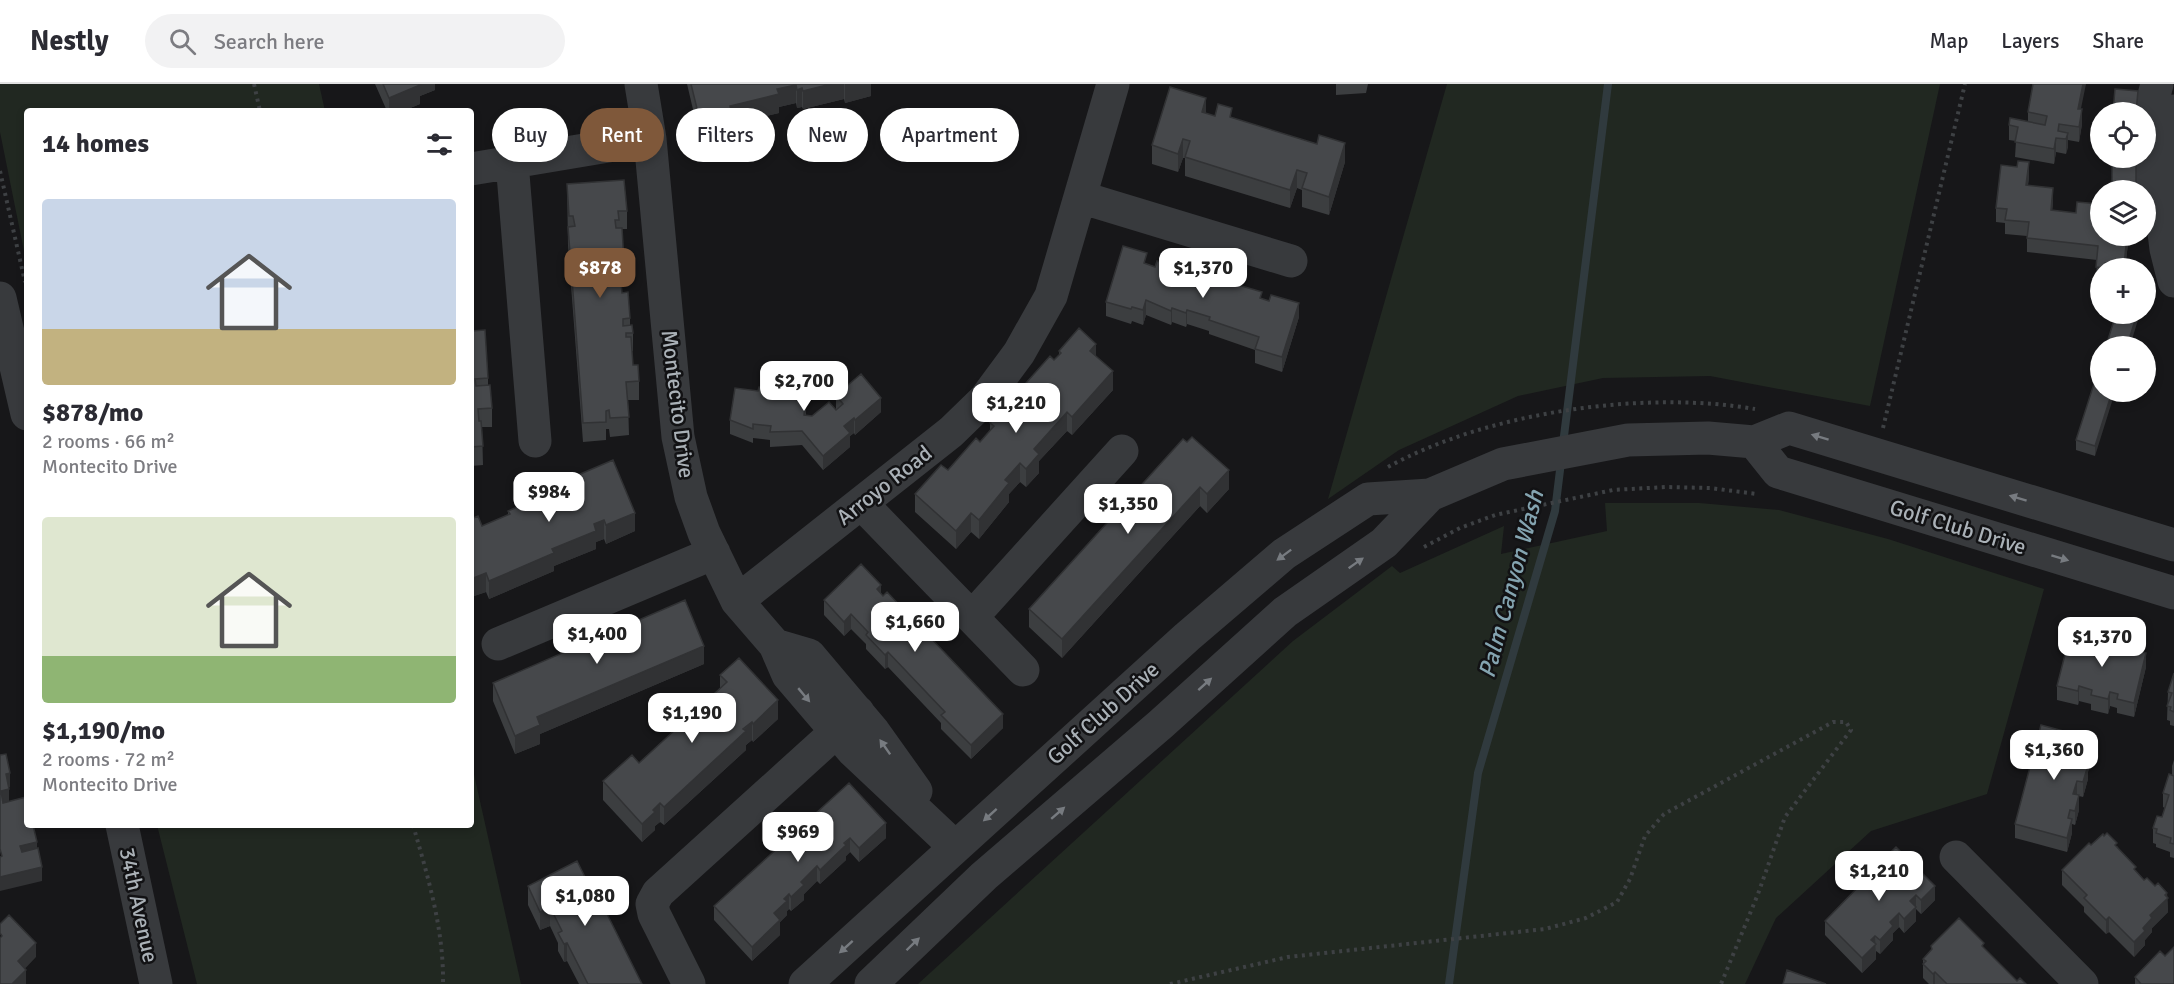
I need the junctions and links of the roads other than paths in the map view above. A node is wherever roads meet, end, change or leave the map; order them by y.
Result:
1 (641, 84) edge
2 (1113, 84) edge
3 (2157, 84) edge
4 (645, 108) edge
5 (2174, 111) edge
6 (512, 162) joint
7 (652, 162) edge
8 (474, 168) edge
9 (1080, 197) junction
10 (2161, 209) junction
11 (2171, 249) edge
12 (1291, 261) dead end
13 (2174, 281) edge
14 (0, 298) edge
15 (24, 401) edge
16 (535, 441) dead end
17 (1754, 442) junction
18 (1122, 451) dead end
19 (1430, 495) junction
20 (861, 503) junction
21 (2174, 545) edge
22 (714, 553) junction
23 (2174, 593) edge
24 (737, 601) junction
25 (972, 617) junction
26 (498, 644) dead end
27 (1023, 670) dead end
28 (847, 722) junction
29 (123, 828) edge
30 (955, 847) junction
31 (1956, 857) dead end
32 (984, 876) junction
33 (156, 984) edge
34 (689, 984) edge
35 (805, 984) edge
36 (871, 984) edge
37 (2082, 984) edge

1 - 4 street, Montecito Drive
2 - 9 street, Arroyo Road
3 - 10 street
5 - 10 street
6 - 8 street
6 - 16 street
7 - 22 street, Montecito Drive
9 - 12 street
9 - 20 street, Arroyo Road
10 - 11 street
11 - 13 street
14 - 15 street
17 - 19 street, Golf Club Drive
21 -> 17 street, Golf Club Drive
17 -> 23 street, Golf Club Drive
18 - 25 street
19 -> 30 street, Golf Club Drive
32 -> 19 street, Golf Club Drive
20 - 24 street, Arroyo Road
20 - 25 street
22 - 24 street, Montecito Drive
22 - 26 street
24 - 28 street, Montecito Drive
25 - 27 street
28 - 30 street, Montecito Drive
28 - 34 street
29 - 33 street, 34th Avenue
30 - 32 street, Montecito Drive
30 -> 35 street, Golf Club Drive
31 - 37 street
36 -> 32 street, Golf Club Drive

